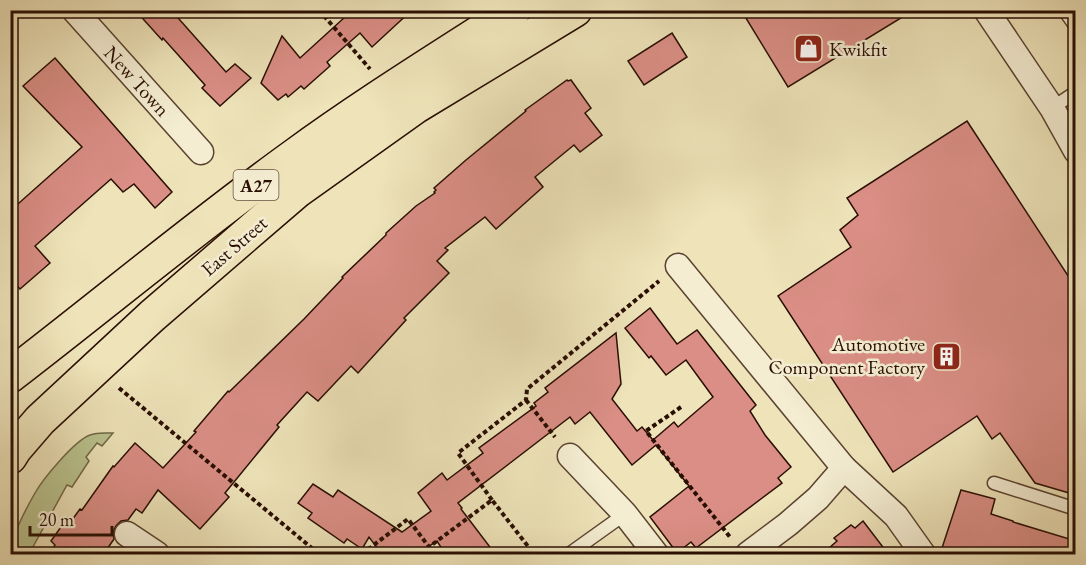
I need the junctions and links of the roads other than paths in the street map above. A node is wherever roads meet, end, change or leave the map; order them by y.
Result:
1 (74, 10) edge
2 (514, 10) edge
3 (575, 10) edge
4 (986, 10) edge
5 (1064, 10) edge
6 (1076, 27) edge
7 (1076, 92) edge
8 (1052, 108) junction
9 (1076, 150) edge
10 (201, 152) dead end
11 (678, 266) road end
12 (10, 376) edge
13 (570, 456) road end
14 (10, 457) edge
15 (844, 468) junction
16 (994, 483) dead end
17 (1076, 509) edge
18 (625, 514) junction
19 (127, 534) dead end
20 (742, 550) edge
21 (157, 555) edge
22 (569, 555) edge
23 (656, 555) edge
24 (923, 555) edge

1 - 10 street, New Town
2 - 12 main road, East Street / A27
3 - 14 main road, East Street / A27
4 - 8 street
5 - 6 lane
7 - 8 lane
8 - 9 street
11 - 15 street
13 - 18 street
15 - 20 street
15 - 24 street
16 - 17 lane
18 - 22 lane
18 - 23 street
19 - 21 street

